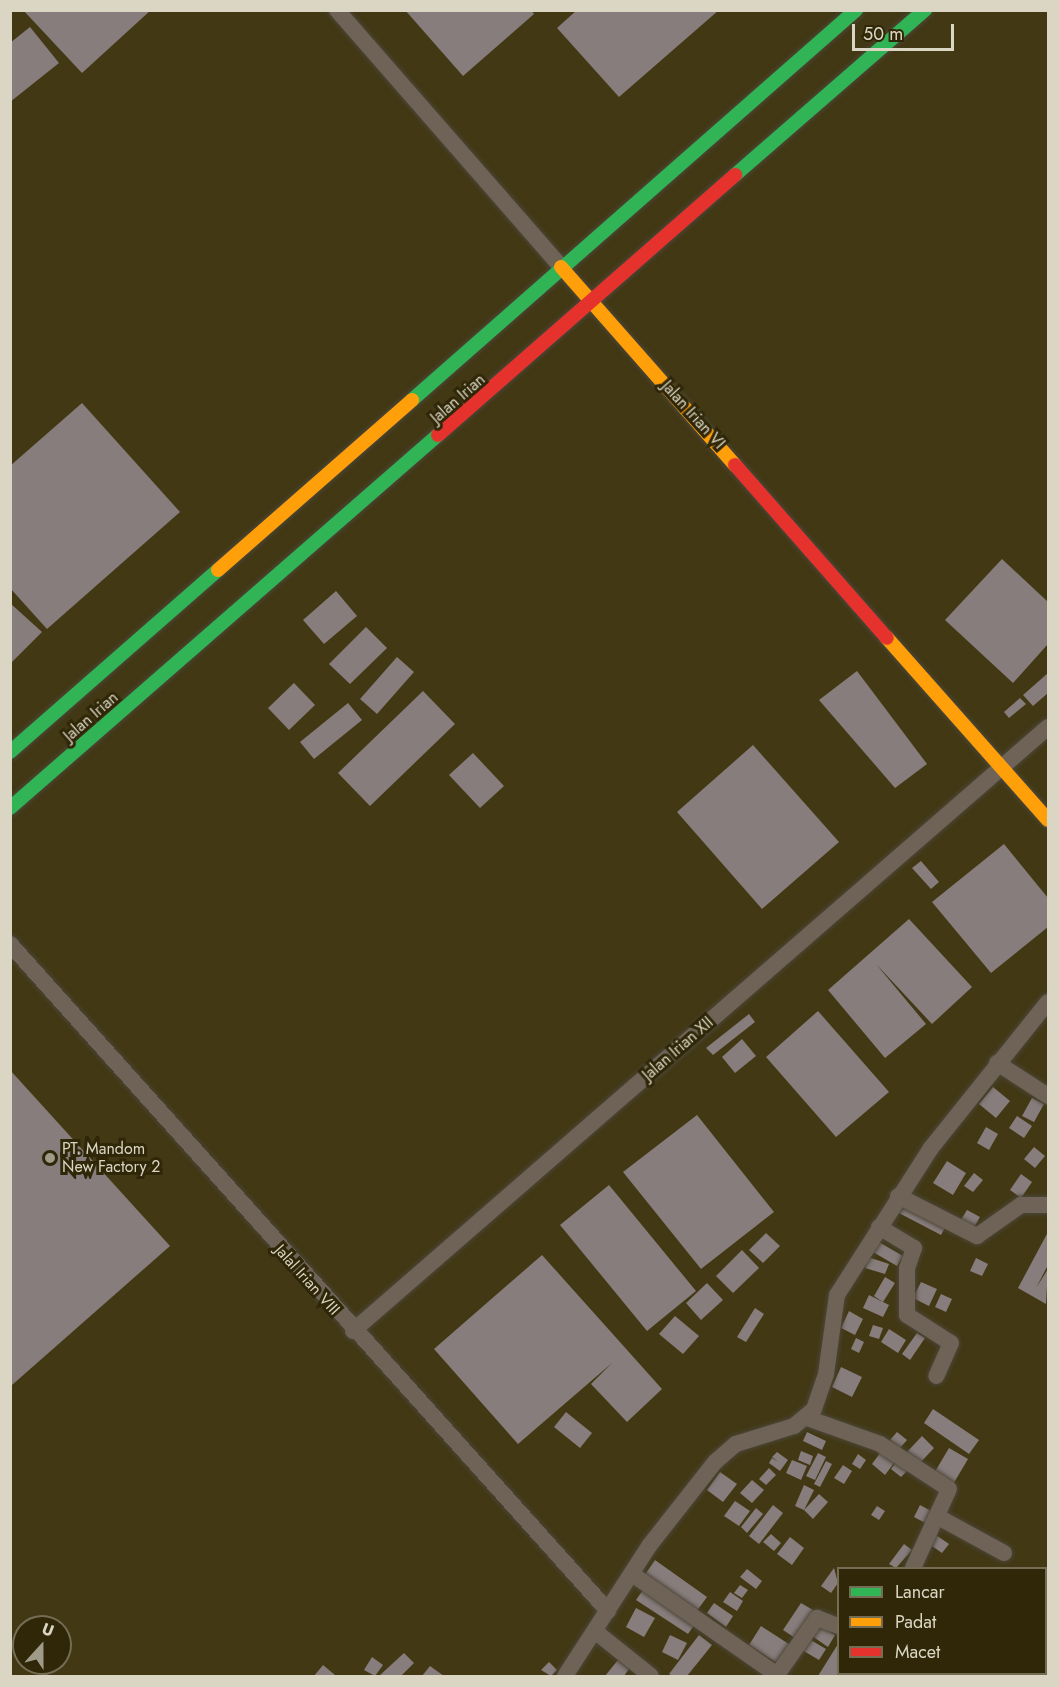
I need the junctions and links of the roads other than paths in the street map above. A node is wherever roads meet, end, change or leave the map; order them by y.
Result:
1 (337, 10) edge
2 (855, 10) edge
3 (925, 10) edge
4 (561, 267) junction
5 (592, 303) junction
6 (1048, 727) edge
7 (10, 752) edge
8 (1003, 767) junction
9 (10, 808) edge
10 (1048, 820) edge
11 (10, 944) edge
12 (1048, 1002) edge
13 (997, 1063) junction
14 (1048, 1096) edge
15 (898, 1196) junction
16 (1048, 1205) edge
17 (879, 1227) junction
18 (353, 1331) junction
19 (936, 1376) dead end
20 (807, 1418) junction
21 (940, 1518) junction
22 (1004, 1553) dead end
23 (914, 1567) edge
24 (632, 1574) junction
25 (608, 1611) junction
26 (837, 1626) edge
27 (596, 1632) junction
28 (778, 1676) edge
29 (565, 1677) edge
30 (651, 1677) edge

1 - 4 street, Jalan Irian VI
2 - 4 street, Jalan Irian
3 - 5 street, Jalan Irian
4 - 5 street, Jalan Irian VI
4 - 7 street, Jalan Irian
5 - 8 street, Jalan Irian VI
5 - 9 street, Jalan Irian
6 - 8 street, Jalan Irian XII
8 - 10 street, Jalan Irian VI
8 - 18 street, Jalan Irian XII
11 - 18 street, Jalal Irian VIII
12 - 13 street
13 - 14 street
13 - 15 street
15 - 16 street
15 - 17 street
17 - 19 street
17 - 20 street
18 - 25 street, Jalal Irian VIII
20 - 21 street
20 - 24 street
21 - 22 street
21 - 23 street
24 - 25 street
24 - 28 street
25 - 27 street
26 - 28 street
27 - 29 street
27 - 30 street

